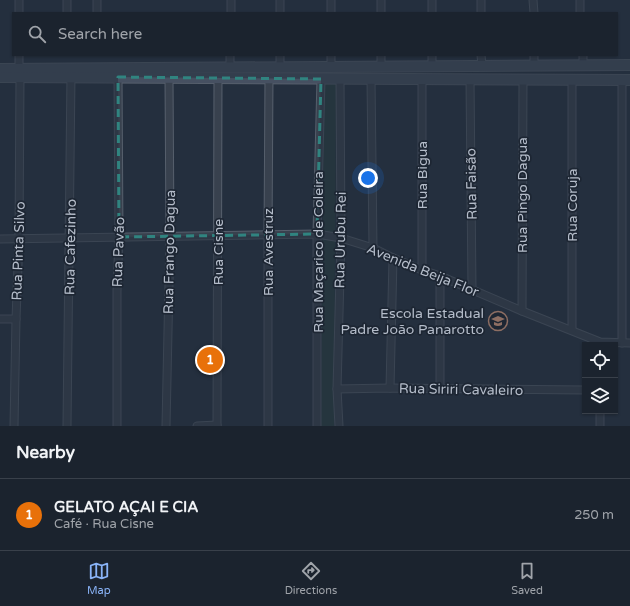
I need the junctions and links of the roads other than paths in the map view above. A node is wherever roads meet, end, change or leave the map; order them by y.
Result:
1 (19, 0) edge
2 (67, 0) edge
3 (97, 0) edge
4 (231, 0) edge
5 (280, 0) edge
6 (331, 0) edge
7 (381, 0) edge
8 (432, 0) edge
9 (481, 0) edge
10 (534, 0) edge
11 (580, 0) edge
12 (19, 12) edge
13 (67, 12) edge
14 (97, 12) edge
15 (231, 12) edge
16 (280, 12) edge
17 (331, 12) edge
18 (381, 12) edge
19 (432, 12) edge
20 (481, 12) edge
21 (534, 12) edge
22 (580, 12) edge
23 (19, 56) edge
24 (230, 56) edge
25 (280, 56) edge
26 (331, 56) edge
27 (381, 56) edge
28 (432, 56) edge
29 (482, 56) edge
30 (534, 56) edge
31 (582, 56) edge
32 (630, 65) edge
33 (381, 66) junction
34 (432, 66) junction
35 (456, 66) junction
36 (482, 66) junction
37 (534, 66) junction
38 (583, 66) junction
39 (331, 67) junction
40 (230, 68) junction
41 (280, 68) junction
42 (0, 69) edge
43 (20, 73) junction
44 (72, 73) junction
45 (205, 73) junction
46 (0, 77) edge
47 (118, 78) junction
48 (169, 78) junction
49 (218, 78) junction
50 (269, 78) junction
51 (320, 79) junction
52 (340, 79) junction
53 (372, 79) junction
54 (422, 79) junction
55 (455, 79) junction
56 (470, 79) junction
57 (523, 80) junction
58 (572, 80) junction
59 (626, 80) edge
60 (318, 234) junction
61 (218, 235) junction
62 (268, 235) junction
63 (170, 236) junction
64 (120, 237) junction
65 (70, 238) junction
66 (341, 238) junction
67 (0, 239) edge
68 (19, 239) junction
69 (373, 248) junction
70 (393, 258) junction
71 (422, 270) junction
72 (440, 276) junction
73 (472, 290) junction
74 (522, 311) junction
75 (16, 318) junction
76 (0, 319) edge
77 (572, 330) junction
78 (598, 342) edge
79 (618, 343) edge
80 (622, 343) junction
81 (630, 343) edge
82 (390, 388) junction
83 (440, 388) junction
84 (337, 390) junction
85 (582, 390) edge
86 (600, 414) edge
87 (14, 426) edge
88 (67, 426) edge
89 (117, 426) edge
90 (166, 426) edge
91 (196, 426) edge
92 (217, 426) edge
93 (268, 426) edge
94 (317, 426) edge
95 (339, 426) edge
96 (600, 426) edge

1 - 12 street
2 - 13 street
3 - 14 street
4 - 15 street
5 - 16 street
6 - 17 street
7 - 18 street
8 - 19 street
9 - 20 street
10 - 21 street
11 - 22 street
23 - 43 street, Rua Pinta Silvo
24 - 40 street
25 - 41 street
26 - 39 street
27 - 33 street
28 - 34 street
29 - 36 street
30 - 37 street
31 - 38 street
32 - 38 main road
33 - 34 main road
33 - 39 main road
34 - 35 main road
35 - 36 main road
35 - 55 main road
36 - 37 main road
37 - 38 main road
39 - 41 main road
40 - 41 main road
40 - 45 main road
42 - 43 main road
43 - 44 main road
43 - 46 main road
43 - 68 street, Rua Pinta Silvo
44 - 45 main road
44 - 47 main road
44 - 65 street, Rua Cafezinho
45 - 48 main road
45 - 49 main road
47 - 48 main road
47 - 64 street, Rua Pavão
48 - 63 street, Rua Frango Dagua
49 - 50 main road
49 - 61 street, Rua Cisne
50 - 51 main road
50 - 62 street, Rua Avestruz
51 - 52 main road
51 - 60 street, Rua Maçarico de Coleira
52 - 53 main road
52 - 66 street, Rua Urubu Rei
53 - 54 main road
53 - 69 street
54 - 55 main road
54 - 71 street, Rua Bigua
55 - 56 main road
56 - 57 main road
56 - 73 street, Rua Faisão
57 - 58 main road
57 - 74 street, Rua Pingo Dagua
58 - 59 main road
58 - 77 street, Rua Coruja
59 - 80 street
60 - 62 street, Avenida Beija Flor
60 - 66 street, Avenida Beija Flor
60 - 94 street, Rua Maçarico de Coleira
61 - 62 street, Avenida Beija Flor
61 - 63 street, Avenida Beija Flor
61 - 92 street, Rua Cisne
62 - 93 street, Rua Avestruz
63 - 64 street, Avenida Beija Flor
63 - 90 street, Rua Frango Dagua
64 - 65 street, Avenida Beija Flor
64 - 89 street, Rua Pavão
65 - 68 street, Avenida Beija Flor
65 - 88 street, Rua Cafezinho
66 - 69 street, Avenida Beija Flor
66 - 84 street, Rua Urubu Rei
67 - 68 street, Avenida Beija Flor
68 - 75 street, Rua Pinta Silvo
69 - 70 street, Avenida Beija Flor
70 - 71 street, Avenida Beija Flor
70 - 82 street
71 - 72 street, Avenida Beija Flor
72 - 73 street, Avenida Beija Flor
72 - 83 street
73 - 74 street, Avenida Beija Flor
74 - 77 street, Avenida Beija Flor
75 - 76 street
75 - 87 street, Rua Pinta Silvo
77 - 78 street, Avenida Beija Flor
79 - 80 street
80 - 81 street
82 - 83 street, Rua Siriri Cavaleiro
82 - 84 street, Rua Siriri Cavaleiro
83 - 85 street, Rua Siriri Cavaleiro
84 - 95 street, Rua Urubu Rei
86 - 96 street
91 - 92 street

